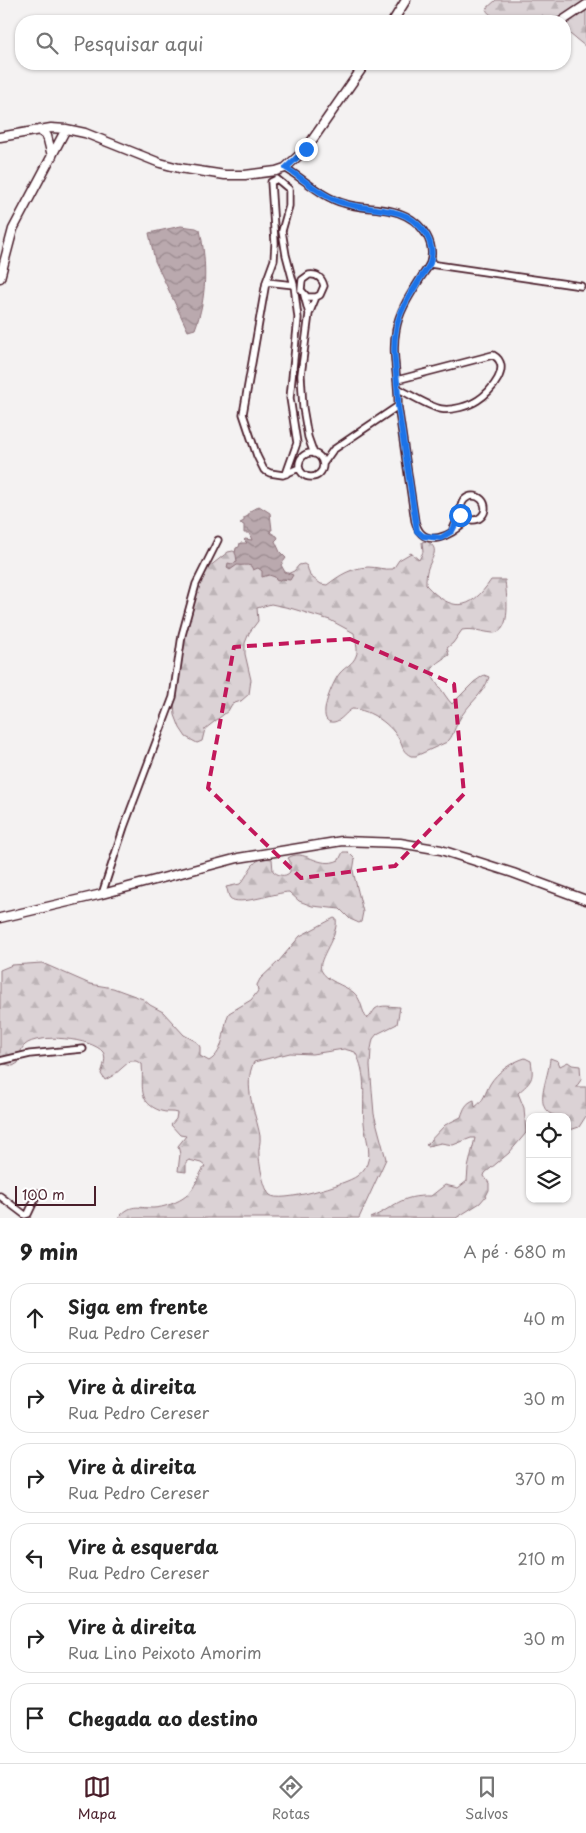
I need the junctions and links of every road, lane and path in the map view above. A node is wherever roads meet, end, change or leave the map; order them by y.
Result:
1 (406, 0) edge
2 (586, 5) edge
3 (397, 15) edge
4 (571, 15) edge
5 (361, 70) edge
6 (66, 129) junction
7 (39, 130) junction
8 (0, 137) edge
9 (52, 156) junction
10 (286, 168) junction
11 (430, 264) junction
12 (0, 278) edge
13 (266, 282) junction
14 (294, 286) junction
15 (581, 286) dead end
16 (303, 294) junction
17 (316, 297) junction
18 (309, 314) junction
19 (398, 380) junction
20 (398, 389) junction
21 (398, 406) junction
22 (308, 437) junction
23 (334, 450) junction
24 (316, 454) junction
25 (304, 456) junction
26 (323, 464) junction
27 (299, 468) junction
28 (286, 474) junction
29 (461, 511) junction
30 (468, 520) junction
31 (452, 531) junction
32 (218, 540) dead end
33 (102, 894) junction
34 (586, 900) edge
35 (0, 918) edge
36 (83, 1049) dead end
37 (0, 1062) edge
38 (38, 1193) dead end
39 (0, 1196) edge

1 - 3 street
2 - 4 street
5 - 10 street
6 - 7 street
6 - 9 street
6 - 10 street
7 - 8 street
7 - 9 street
9 - 12 street
10 - 11 street
11 - 15 street
11 - 19 street
13 - 14 street
13 - 14 street
13 - 28 street
14 - 28 street
16 - 17 street
16 - 17 street
16 - 18 street
17 - 18 street
18 - 22 street
19 - 20 street
19 - 20 street
20 - 21 street
21 - 23 street
21 - 31 street
22 - 24 street
22 - 25 street
23 - 24 street
23 - 26 street
24 - 25 street
24 - 26 street
25 - 27 street
26 - 27 street
27 - 28 street
29 - 30 street
29 - 30 street
29 - 31 street
30 - 31 street
32 - 33 street
33 - 34 street
33 - 35 street
36 - 37 street
38 - 39 street

